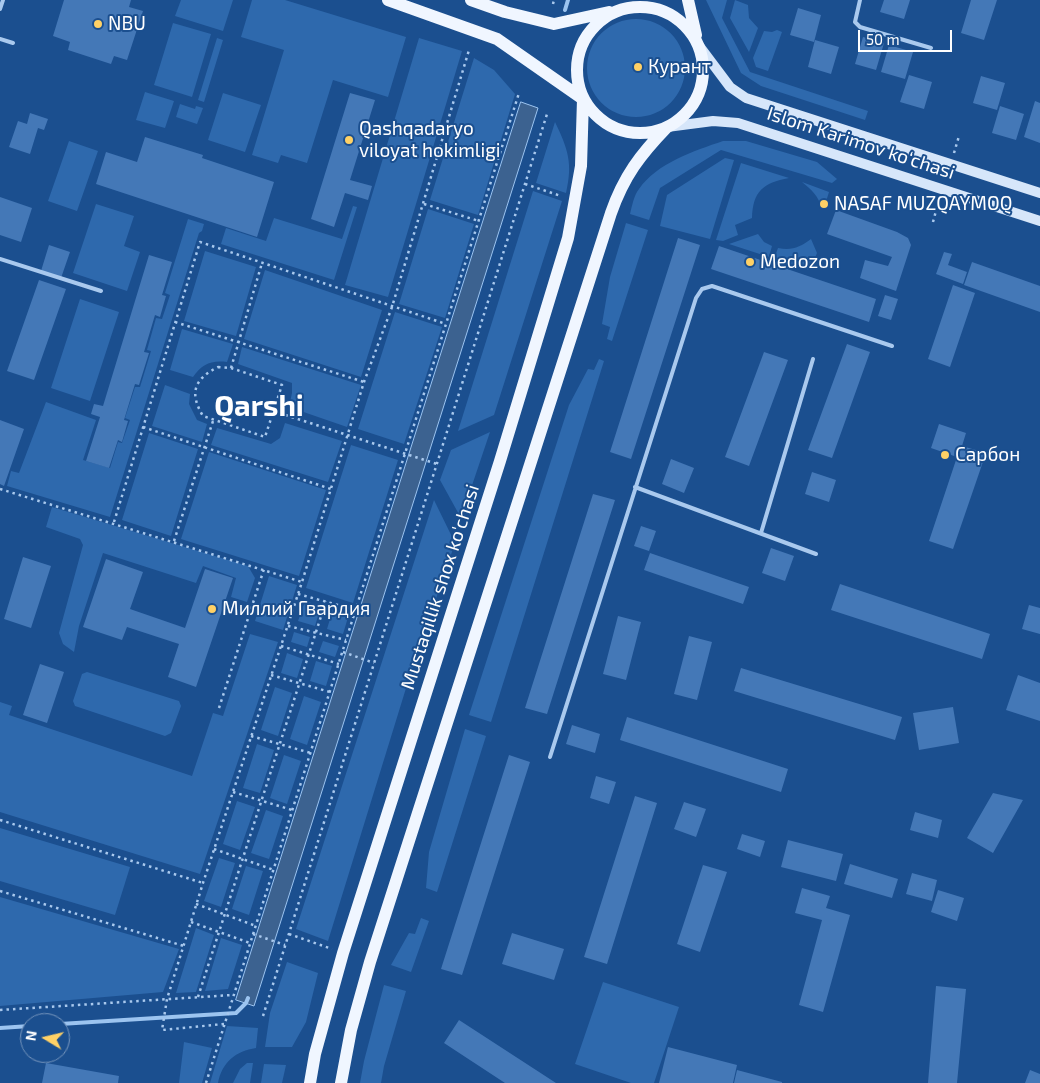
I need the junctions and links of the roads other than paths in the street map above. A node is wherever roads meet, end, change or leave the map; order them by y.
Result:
1 (3, 0) edge
2 (388, 0) edge
3 (472, 0) edge
4 (629, 0) edge
5 (688, 0) edge
6 (860, 0) edge
7 (0, 9) edge
8 (618, 10) junction
9 (0, 39) edge
10 (13, 44) dead end
11 (700, 47) junction
12 (931, 48) dead end
13 (583, 99) junction
14 (667, 127) junction
15 (1040, 193) edge
16 (1040, 220) edge
17 (0, 259) edge
18 (101, 291) dead end
19 (892, 346) dead end
20 (813, 359) dead end
21 (635, 487) junction
22 (761, 533) junction
23 (816, 554) dead end
24 (550, 757) dead end
25 (310, 1083) edge
26 (341, 1083) edge

1 - 7 lane
2 - 13 main road
3 - 8 main road
4 - 8 main road
5 - 11 main road
6 - 12 lane
8 - 11 main road
8 - 13 main road
9 - 10 lane
11 - 14 main road
11 - 15 main road, Islom Karimov ko‘chasi
13 - 14 main road
13 - 25 main road, Mustaqillik shox ko'chasi
14 - 16 main road, Islom Karimov ko‘chasi
14 - 26 main road
17 - 18 lane
19 - 21 lane
20 - 22 lane
21 - 22 lane
21 - 24 lane
22 - 23 lane

